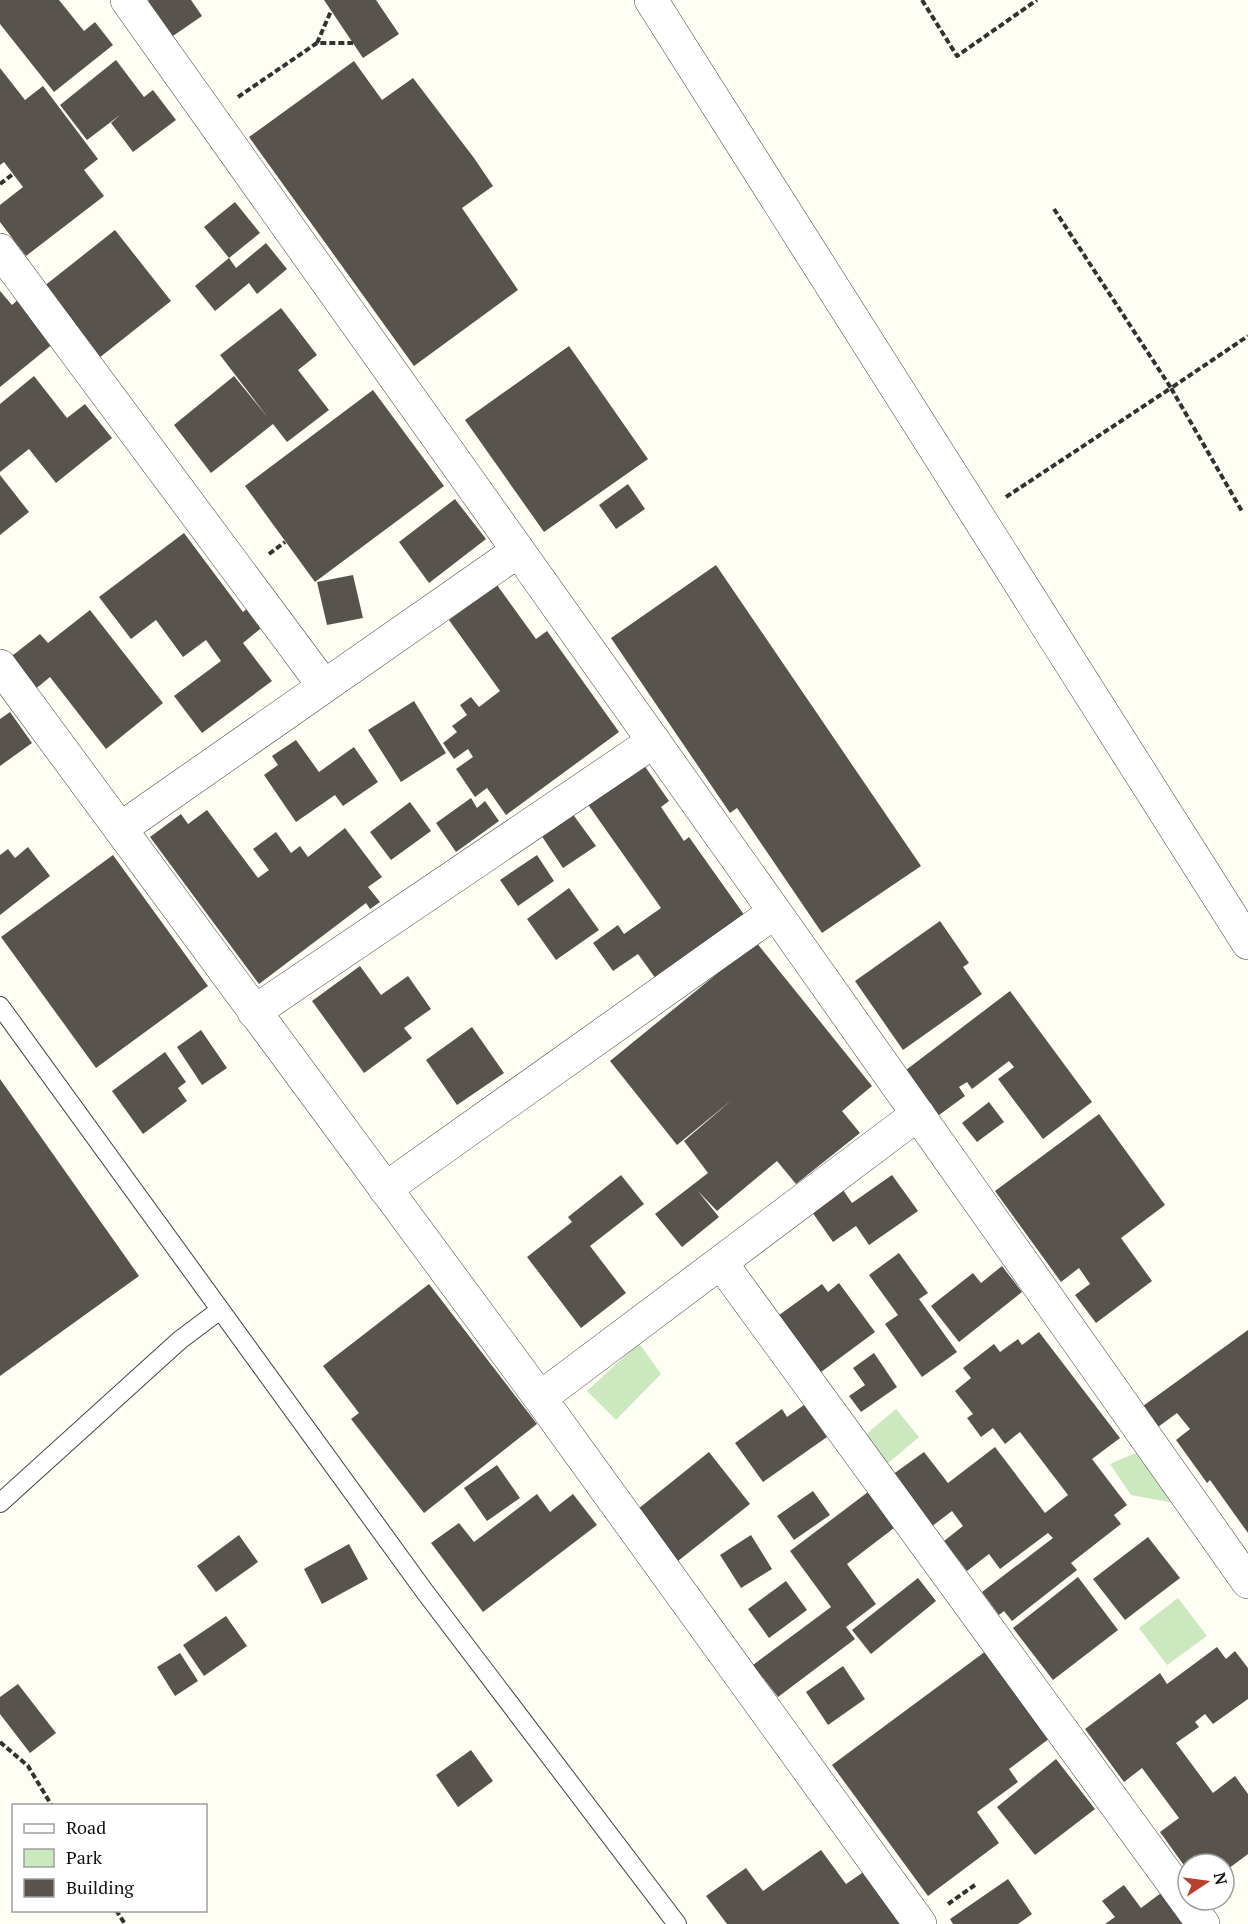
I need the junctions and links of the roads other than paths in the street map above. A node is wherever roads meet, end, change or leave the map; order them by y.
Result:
1 (127, 0) edge
2 (651, 0) edge
3 (0, 250) edge
4 (518, 550) junction
5 (0, 666) edge
6 (324, 686) junction
7 (654, 741) junction
8 (120, 829) junction
9 (775, 912) junction
10 (1248, 943) edge
11 (0, 1006) edge
12 (254, 1012) junction
13 (918, 1114) junction
14 (385, 1189) junction
15 (721, 1263) junction
16 (220, 1310) junction
17 (540, 1398) junction
18 (0, 1503) edge
19 (1248, 1582) edge
20 (677, 1924) edge
21 (920, 1924) edge
22 (1203, 1924) edge

1 - 4 street
2 - 10 street
3 - 6 street
4 - 6 street
4 - 7 street
5 - 8 street
6 - 8 street
7 - 9 street
7 - 12 street
8 - 12 street
9 - 13 street
9 - 14 street
11 - 16 lane
12 - 14 street
13 - 15 street
13 - 19 street
14 - 17 street
15 - 17 street
15 - 22 street
16 - 18 lane
16 - 20 lane
17 - 21 street

